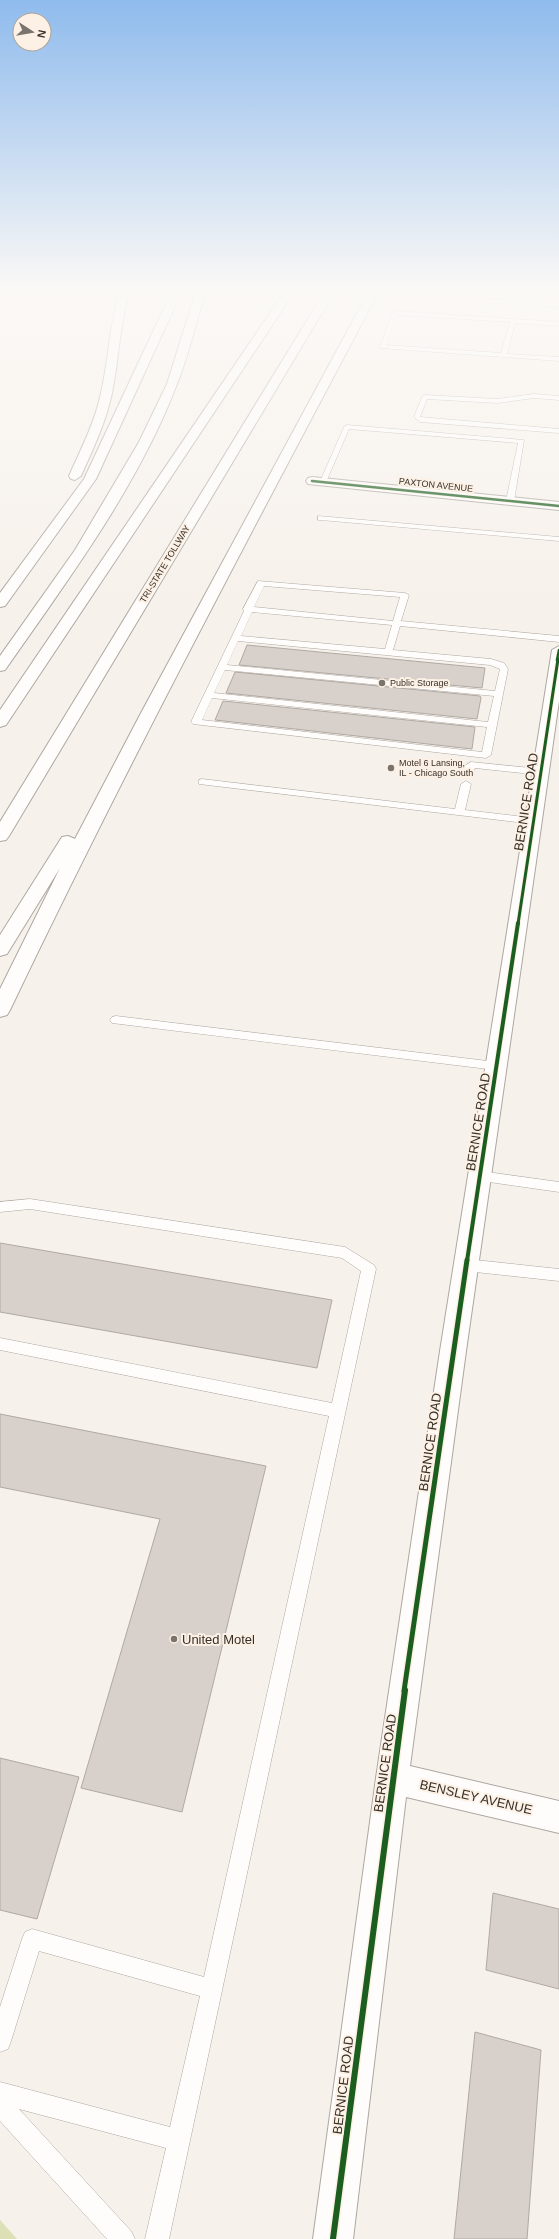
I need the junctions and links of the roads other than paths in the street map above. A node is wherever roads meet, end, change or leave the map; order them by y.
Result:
1 (105, 395) edge
2 (129, 395) edge
3 (167, 395) edge
4 (220, 395) edge
5 (267, 395) edge
6 (318, 395) edge
7 (559, 398) edge
8 (559, 431) edge
9 (317, 481) joint
10 (510, 501) junction
11 (559, 506) edge
12 (321, 518) dead end
13 (559, 539) edge
14 (29, 564) junction
15 (0, 603) edge
16 (247, 609) junction
17 (396, 624) junction
18 (234, 638) junction
19 (559, 639) edge
20 (559, 650) edge
21 (388, 652) junction
22 (0, 667) edge
23 (221, 667) junction
24 (499, 694) junction
25 (208, 695) junction
26 (149, 713) junction
27 (0, 722) edge
28 (493, 725) junction
29 (469, 772) dead end
30 (541, 772) junction
31 (202, 782) dead end
32 (466, 784) dead end
33 (460, 812) junction
34 (534, 821) junction
35 (0, 836) edge
36 (0, 950) edge
37 (0, 1010) edge
38 (116, 1020) dead end
39 (496, 1066) junction
40 (480, 1176) junction
41 (559, 1187) edge
42 (0, 1207) edge
43 (466, 1264) junction
44 (559, 1275) edge
45 (0, 1344) edge
46 (338, 1411) junction
47 (392, 1778) junction
48 (559, 1817) edge
49 (211, 1989) junction
50 (0, 2041) edge
51 (0, 2093) edge
52 (0, 2105) edge
53 (178, 2140) junction
54 (123, 2239) edge
55 (157, 2239) edge
56 (333, 2239) edge

1 - 14 main road
2 - 14 main road
3 - 22 main road
4 - 27 main road
5 - 35 main road, TRI-STATE TOLLWAY
6 - 26 main road
7 - 8 lane
9 - 10 main road, PAXTON AVENUE
9 - 10 lane
10 - 11 main road, PAXTON AVENUE
12 - 13 lane
14 - 15 main road
16 - 17 lane
16 - 17 lane
16 - 18 lane
17 - 19 lane
17 - 21 lane
18 - 21 lane
18 - 23 lane
20 - 30 main road, BERNICE ROAD
21 - 24 lane
23 - 24 lane
23 - 25 lane
24 - 28 lane
25 - 28 lane
25 - 28 lane
26 - 36 main road
26 - 37 main road
29 - 30 lane
30 - 34 main road, BERNICE ROAD
31 - 33 lane
32 - 33 lane
33 - 34 lane
34 - 39 main road, BERNICE ROAD
38 - 39 lane
39 - 40 main road, BERNICE ROAD
40 - 41 lane
40 - 43 main road, BERNICE ROAD
42 - 46 lane
43 - 44 lane
43 - 47 main road, BERNICE ROAD
45 - 46 lane
46 - 49 lane
47 - 48 main road, BENSLEY AVENUE
47 - 56 main road, BERNICE ROAD
49 - 50 lane
49 - 53 lane
51 - 53 lane
52 - 54 lane
53 - 55 lane

